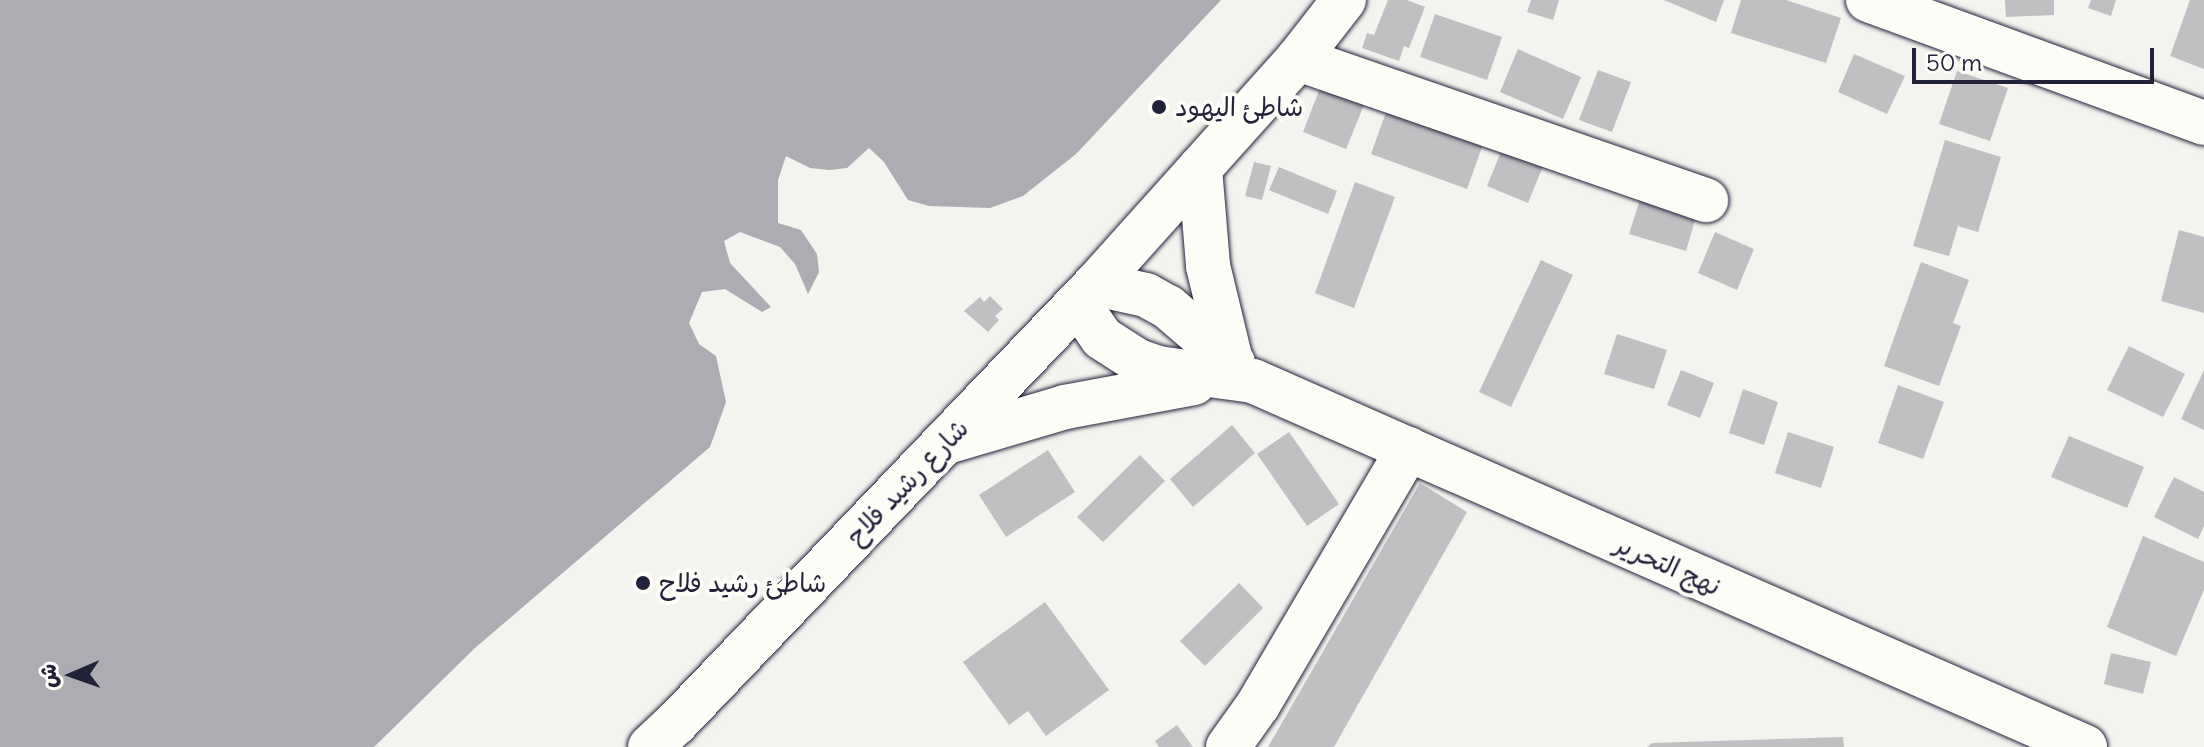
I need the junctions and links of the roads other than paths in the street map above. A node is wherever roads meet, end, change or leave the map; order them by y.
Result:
1 (1344, 0) edge
2 (1868, 0) edge
3 (1298, 59) junction
4 (2204, 123) edge
5 (1200, 168) junction
6 (1706, 200) dead end
7 (1087, 293) junction
8 (1238, 373) junction
9 (944, 443) junction
10 (1408, 449) junction
11 (650, 747) edge
12 (1228, 747) edge
13 (2085, 747) edge

1 - 3 street, شارع رشيد فلاح
2 - 4 street
3 - 5 street, شارع رشيد فلاح
3 - 6 street
5 - 7 street, شارع رشيد فلاح
5 - 8 street
7 - 8 street, نهج التحرير
7 - 8 street, نهج التحرير
7 - 9 street, شارع رشيد فلاح
8 - 9 street
8 - 10 street, نهج التحرير
9 - 11 street, شارع رشيد فلاح
10 - 12 street
10 - 13 street, نهج التحرير

